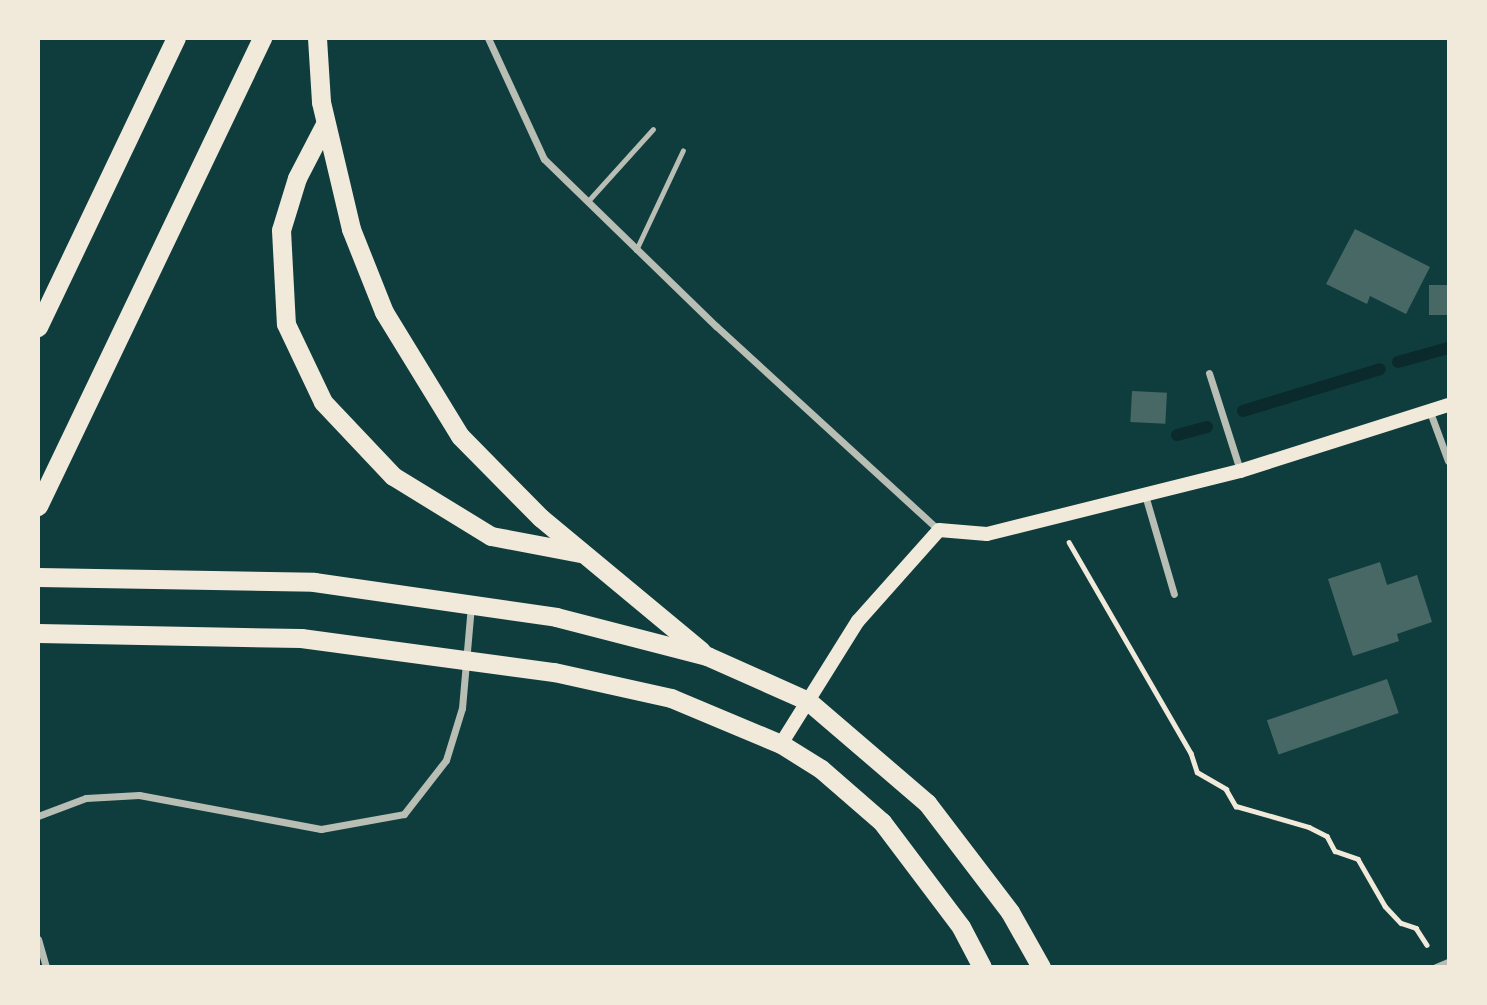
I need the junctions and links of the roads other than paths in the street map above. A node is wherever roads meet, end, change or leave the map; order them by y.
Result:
1 (176, 38) edge
2 (262, 38) edge
3 (317, 38) edge
4 (488, 38) edge
5 (325, 124) junction
6 (653, 129) dead end
7 (683, 150) dead end
8 (588, 201) junction
9 (636, 250) junction
10 (38, 327) edge
11 (1209, 373) dead end
12 (1448, 405) edge
13 (1430, 412) junction
14 (1448, 461) edge
15 (1240, 471) junction
16 (1145, 495) junction
17 (38, 506) edge
18 (939, 530) junction
19 (584, 554) junction
20 (38, 577) edge
21 (1174, 594) dead end
22 (471, 605) junction
23 (38, 633) edge
24 (707, 656) junction
25 (465, 660) junction
26 (808, 701) junction
27 (781, 744) junction
28 (38, 816) edge
29 (38, 939) edge
30 (1448, 962) edge
31 (1437, 965) edge
32 (46, 967) edge
33 (982, 967) edge
34 (1041, 967) edge

1 - 10 highway
2 - 17 highway
3 - 5 highway
4 - 8 street
5 - 19 highway
5 - 19 highway
6 - 8 lane
7 - 9 lane
8 - 9 street
9 - 18 street
11 - 15 street
12 - 13 main road
13 - 14 street
13 - 15 main road
15 - 16 main road
16 - 18 main road
16 - 21 street
18 - 26 main road
19 - 24 highway
20 - 22 highway
22 - 24 highway
22 - 25 street
23 - 25 highway
24 - 26 highway
25 - 27 highway
25 - 28 street
26 - 27 main road
26 - 34 highway
27 - 33 highway
29 - 32 street
30 - 31 street

